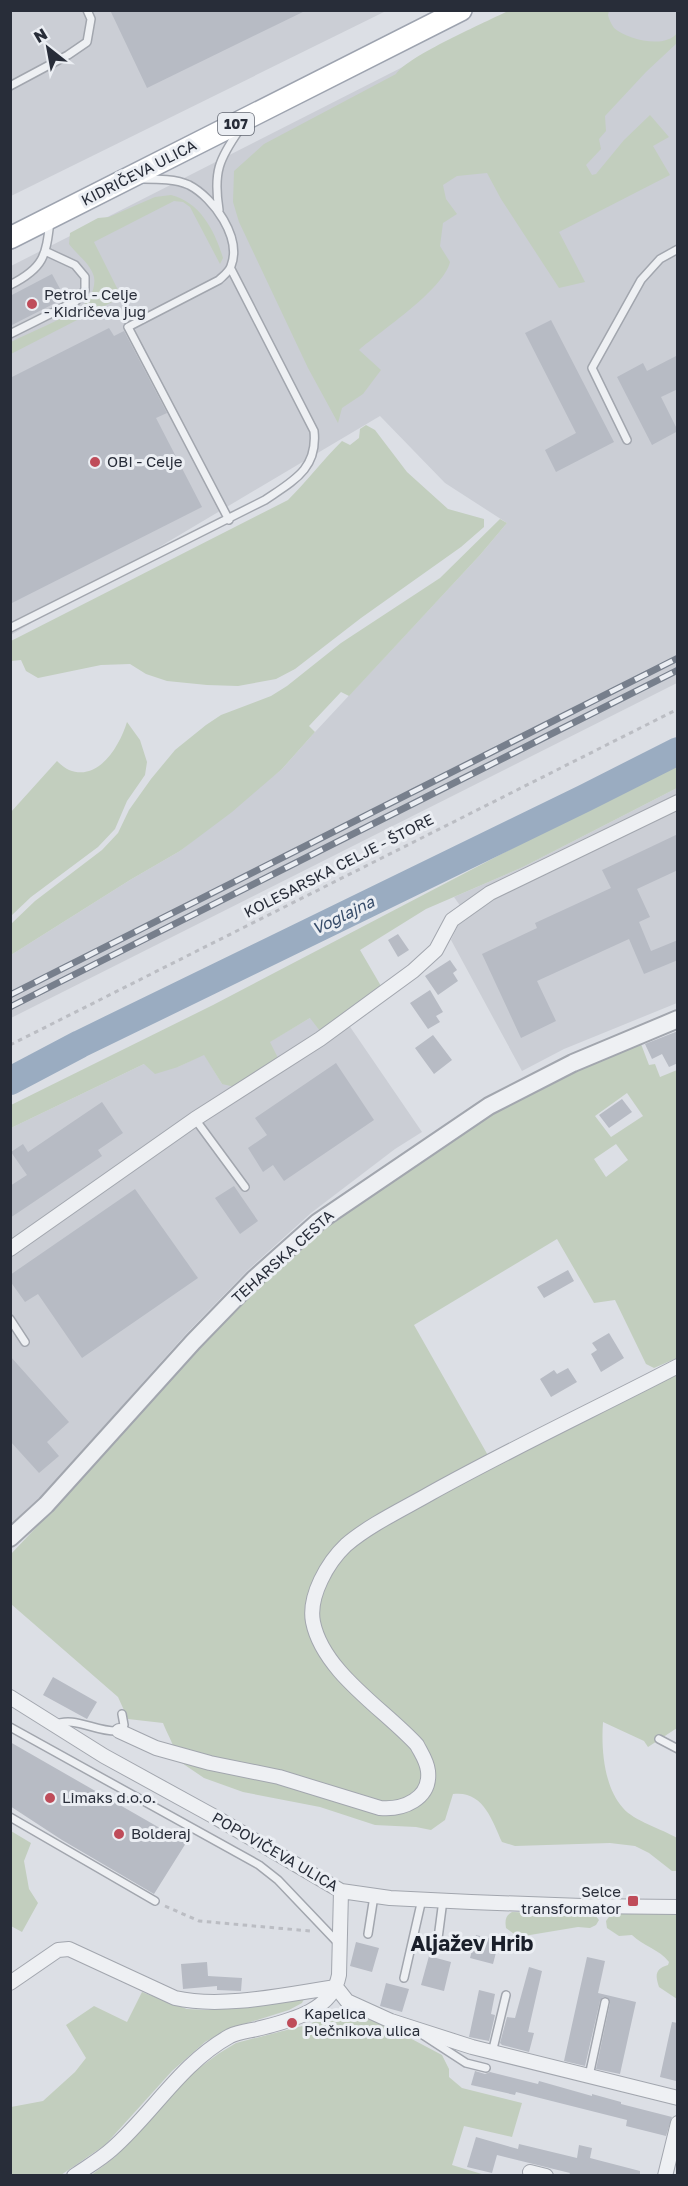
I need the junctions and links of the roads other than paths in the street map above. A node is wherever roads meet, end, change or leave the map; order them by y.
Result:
1 (87, 10) edge
2 (461, 10) edge
3 (10, 86) edge
4 (248, 118) junction
5 (129, 178) junction
6 (219, 210) junction
7 (51, 217) junction
8 (10, 238) edge
9 (678, 249) edge
10 (47, 252) junction
11 (231, 269) junction
12 (10, 285) edge
13 (10, 334) edge
14 (627, 440) dead end
15 (229, 519) junction
16 (10, 628) edge
17 (678, 802) edge
18 (678, 1019) edge
19 (195, 1119) junction
20 (245, 1187) dead end
21 (10, 1249) edge
22 (10, 1319) edge
23 (25, 1342) dead end
24 (678, 1366) edge
25 (10, 1538) edge
26 (10, 1697) edge
27 (122, 1714) dead end
28 (54, 1725) junction
29 (10, 1727) edge
30 (119, 1731) junction
31 (659, 1739) dead end
32 (678, 1749) edge
33 (10, 1816) edge
34 (341, 1891) junction
35 (374, 1896) junction
36 (422, 1899) junction
37 (443, 1900) junction
38 (155, 1902) road end
39 (678, 1907) edge
40 (368, 1934) dead end
41 (340, 1946) junction
42 (437, 1946) dead end
43 (404, 1978) dead end
44 (10, 1983) edge
45 (336, 1987) junction
46 (506, 1995) dead end
47 (605, 2002) dead end
48 (414, 2029) junction
49 (492, 2053) junction
50 (486, 2068) dead end
51 (589, 2076) junction
52 (678, 2098) edge
53 (678, 2123) edge
54 (530, 2172) dead end
55 (74, 2175) edge
56 (546, 2175) edge
57 (665, 2175) edge

1 - 3 lane
2 - 4 main road, KIDRIČEVA ULICA / 107
4 - 5 main road, KIDRIČEVA ULICA / 107
4 - 6 lane
5 - 6 lane
5 - 7 main road, KIDRIČEVA ULICA / 107
6 - 11 lane
7 - 8 main road, KIDRIČEVA ULICA / 107
7 - 10 lane
9 - 14 lane
10 - 12 lane
10 - 13 lane
11 - 15 lane
11 - 15 lane
15 - 16 lane
17 - 19 street
18 - 25 street, TEHARSKA CESTA
19 - 20 lane
19 - 21 street
22 - 23 lane
24 - 30 street
26 - 28 street, POPOVIČEVA ULICA
27 - 30 lane
28 - 30 lane
28 - 34 street, POPOVIČEVA ULICA
29 - 41 lane
31 - 32 lane
33 - 38 lane
34 - 35 street, POPOVIČEVA ULICA
34 - 41 street
35 - 36 street, POPOVIČEVA ULICA
35 - 40 lane
36 - 37 street, POPOVIČEVA ULICA
36 - 43 lane
37 - 39 street, POPOVIČEVA ULICA
37 - 42 lane
41 - 45 street
44 - 45 street
45 - 48 street
45 - 55 street
46 - 49 lane
47 - 51 lane
48 - 49 street
48 - 50 lane
49 - 51 street
51 - 52 street
53 - 57 street
54 - 56 street

